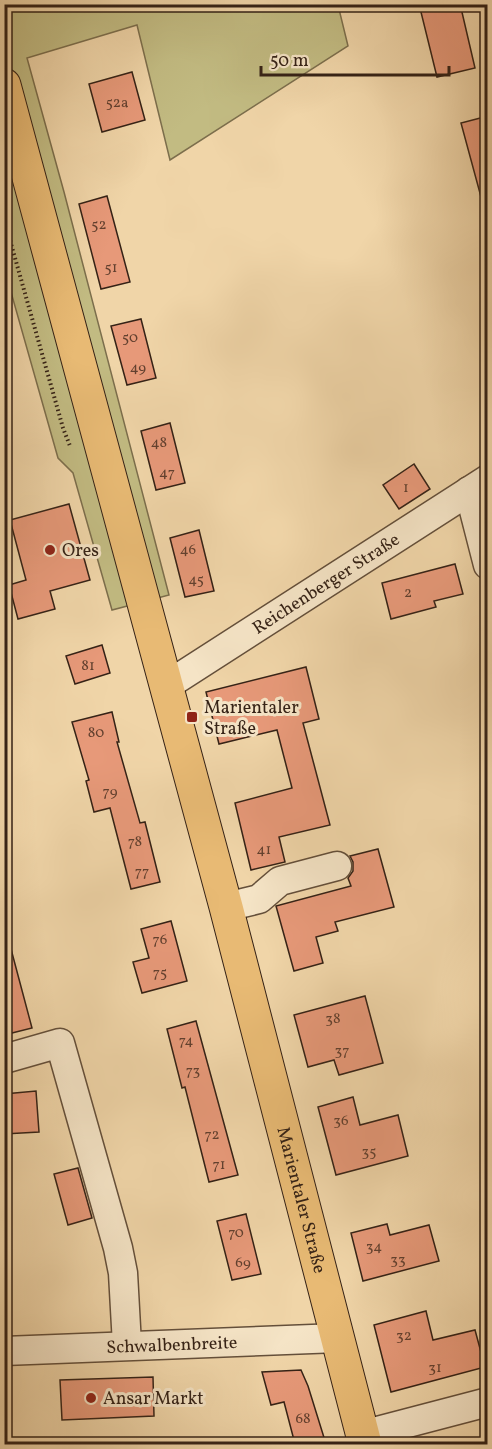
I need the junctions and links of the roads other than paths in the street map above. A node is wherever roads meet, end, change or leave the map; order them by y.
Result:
1 (4, 85) edge
2 (478, 485) edge
3 (488, 565) edge
4 (166, 686) junction
5 (337, 866) dead end
6 (226, 907) junction
7 (4, 1059) edge
8 (338, 1338) junction
9 (127, 1345) junction
10 (4, 1351) edge
11 (488, 1402) edge
12 (363, 1440) edge

1 - 4 main road, Marientaler Straße
2 - 3 street
2 - 4 street, Reichenberger Straße
4 - 6 main road, Marientaler Straße
5 - 6 street
6 - 8 main road, Marientaler Straße
7 - 9 street
8 - 9 street, Schwalbenbreite
8 - 12 main road, Marientaler Straße
9 - 10 street, Schwalbenbreite
11 - 12 street

